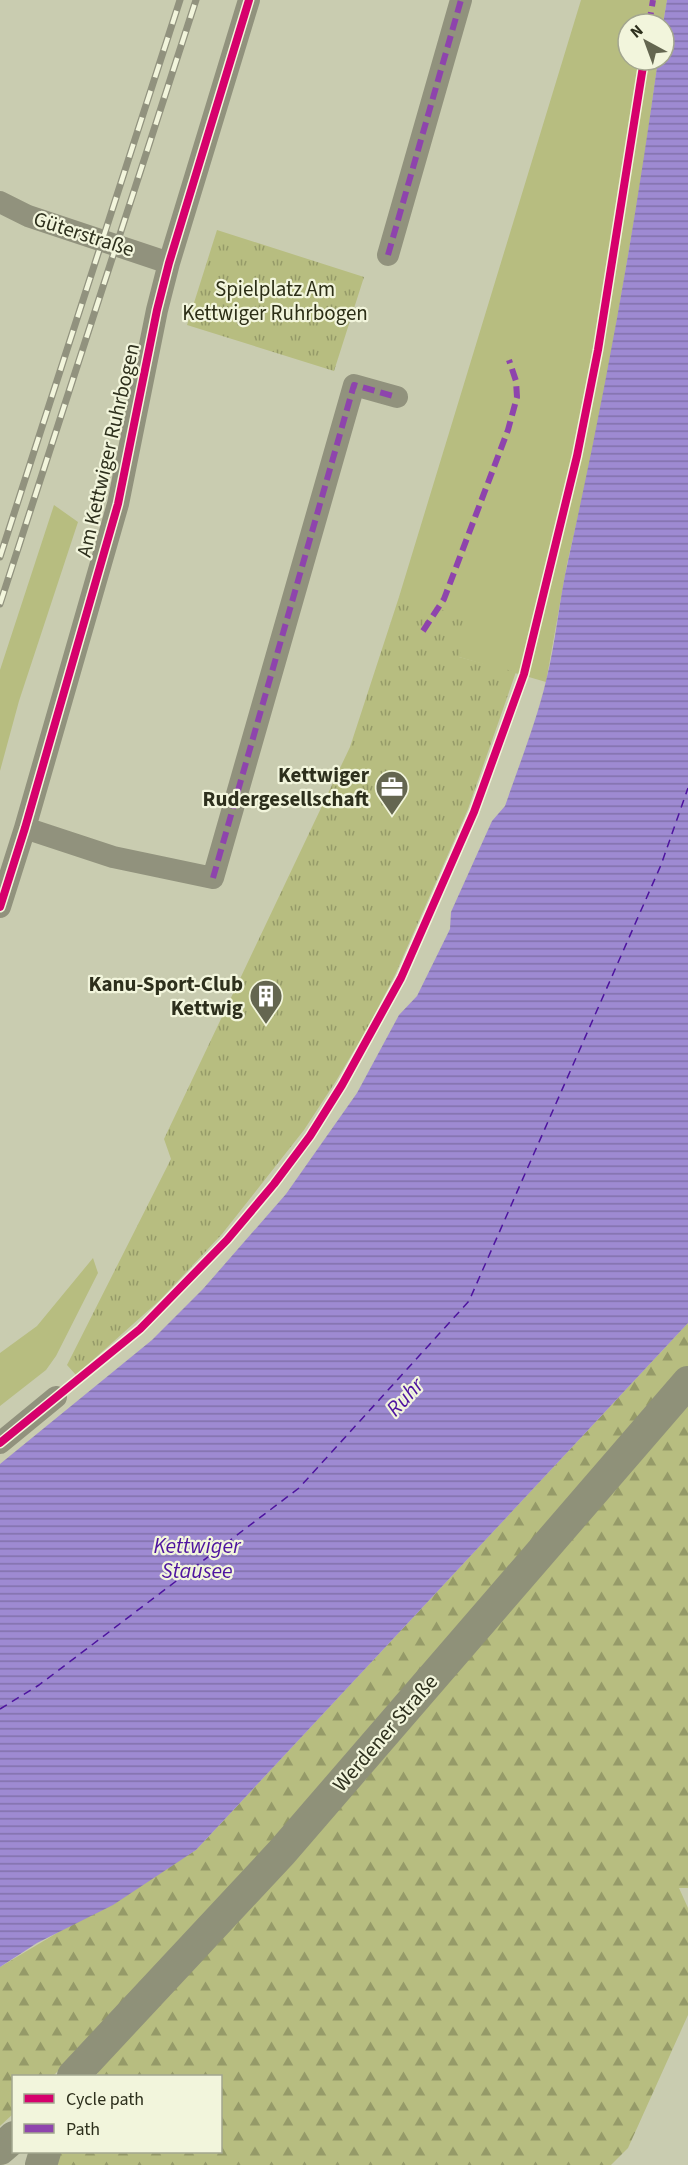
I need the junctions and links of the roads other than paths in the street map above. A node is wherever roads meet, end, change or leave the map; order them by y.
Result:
1 (249, 0) edge
2 (462, 0) edge
3 (0, 202) edge
4 (388, 255) dead end
5 (169, 263) junction
6 (397, 397) dead end
7 (25, 828) junction
8 (0, 907) edge
9 (688, 1382) edge
10 (56, 1398) dead end
11 (0, 1443) edge
12 (75, 2075) edge
13 (12, 2139) edge
14 (0, 2149) edge

1 - 5 street, Am Kettwiger Ruhrbogen
2 - 4 street
3 - 5 street, Güterstraße
5 - 7 street, Am Kettwiger Ruhrbogen
6 - 7 street
7 - 8 street, Am Kettwiger Ruhrbogen
9 - 12 main road, Werdener Straße
10 - 11 street
13 - 14 main road

